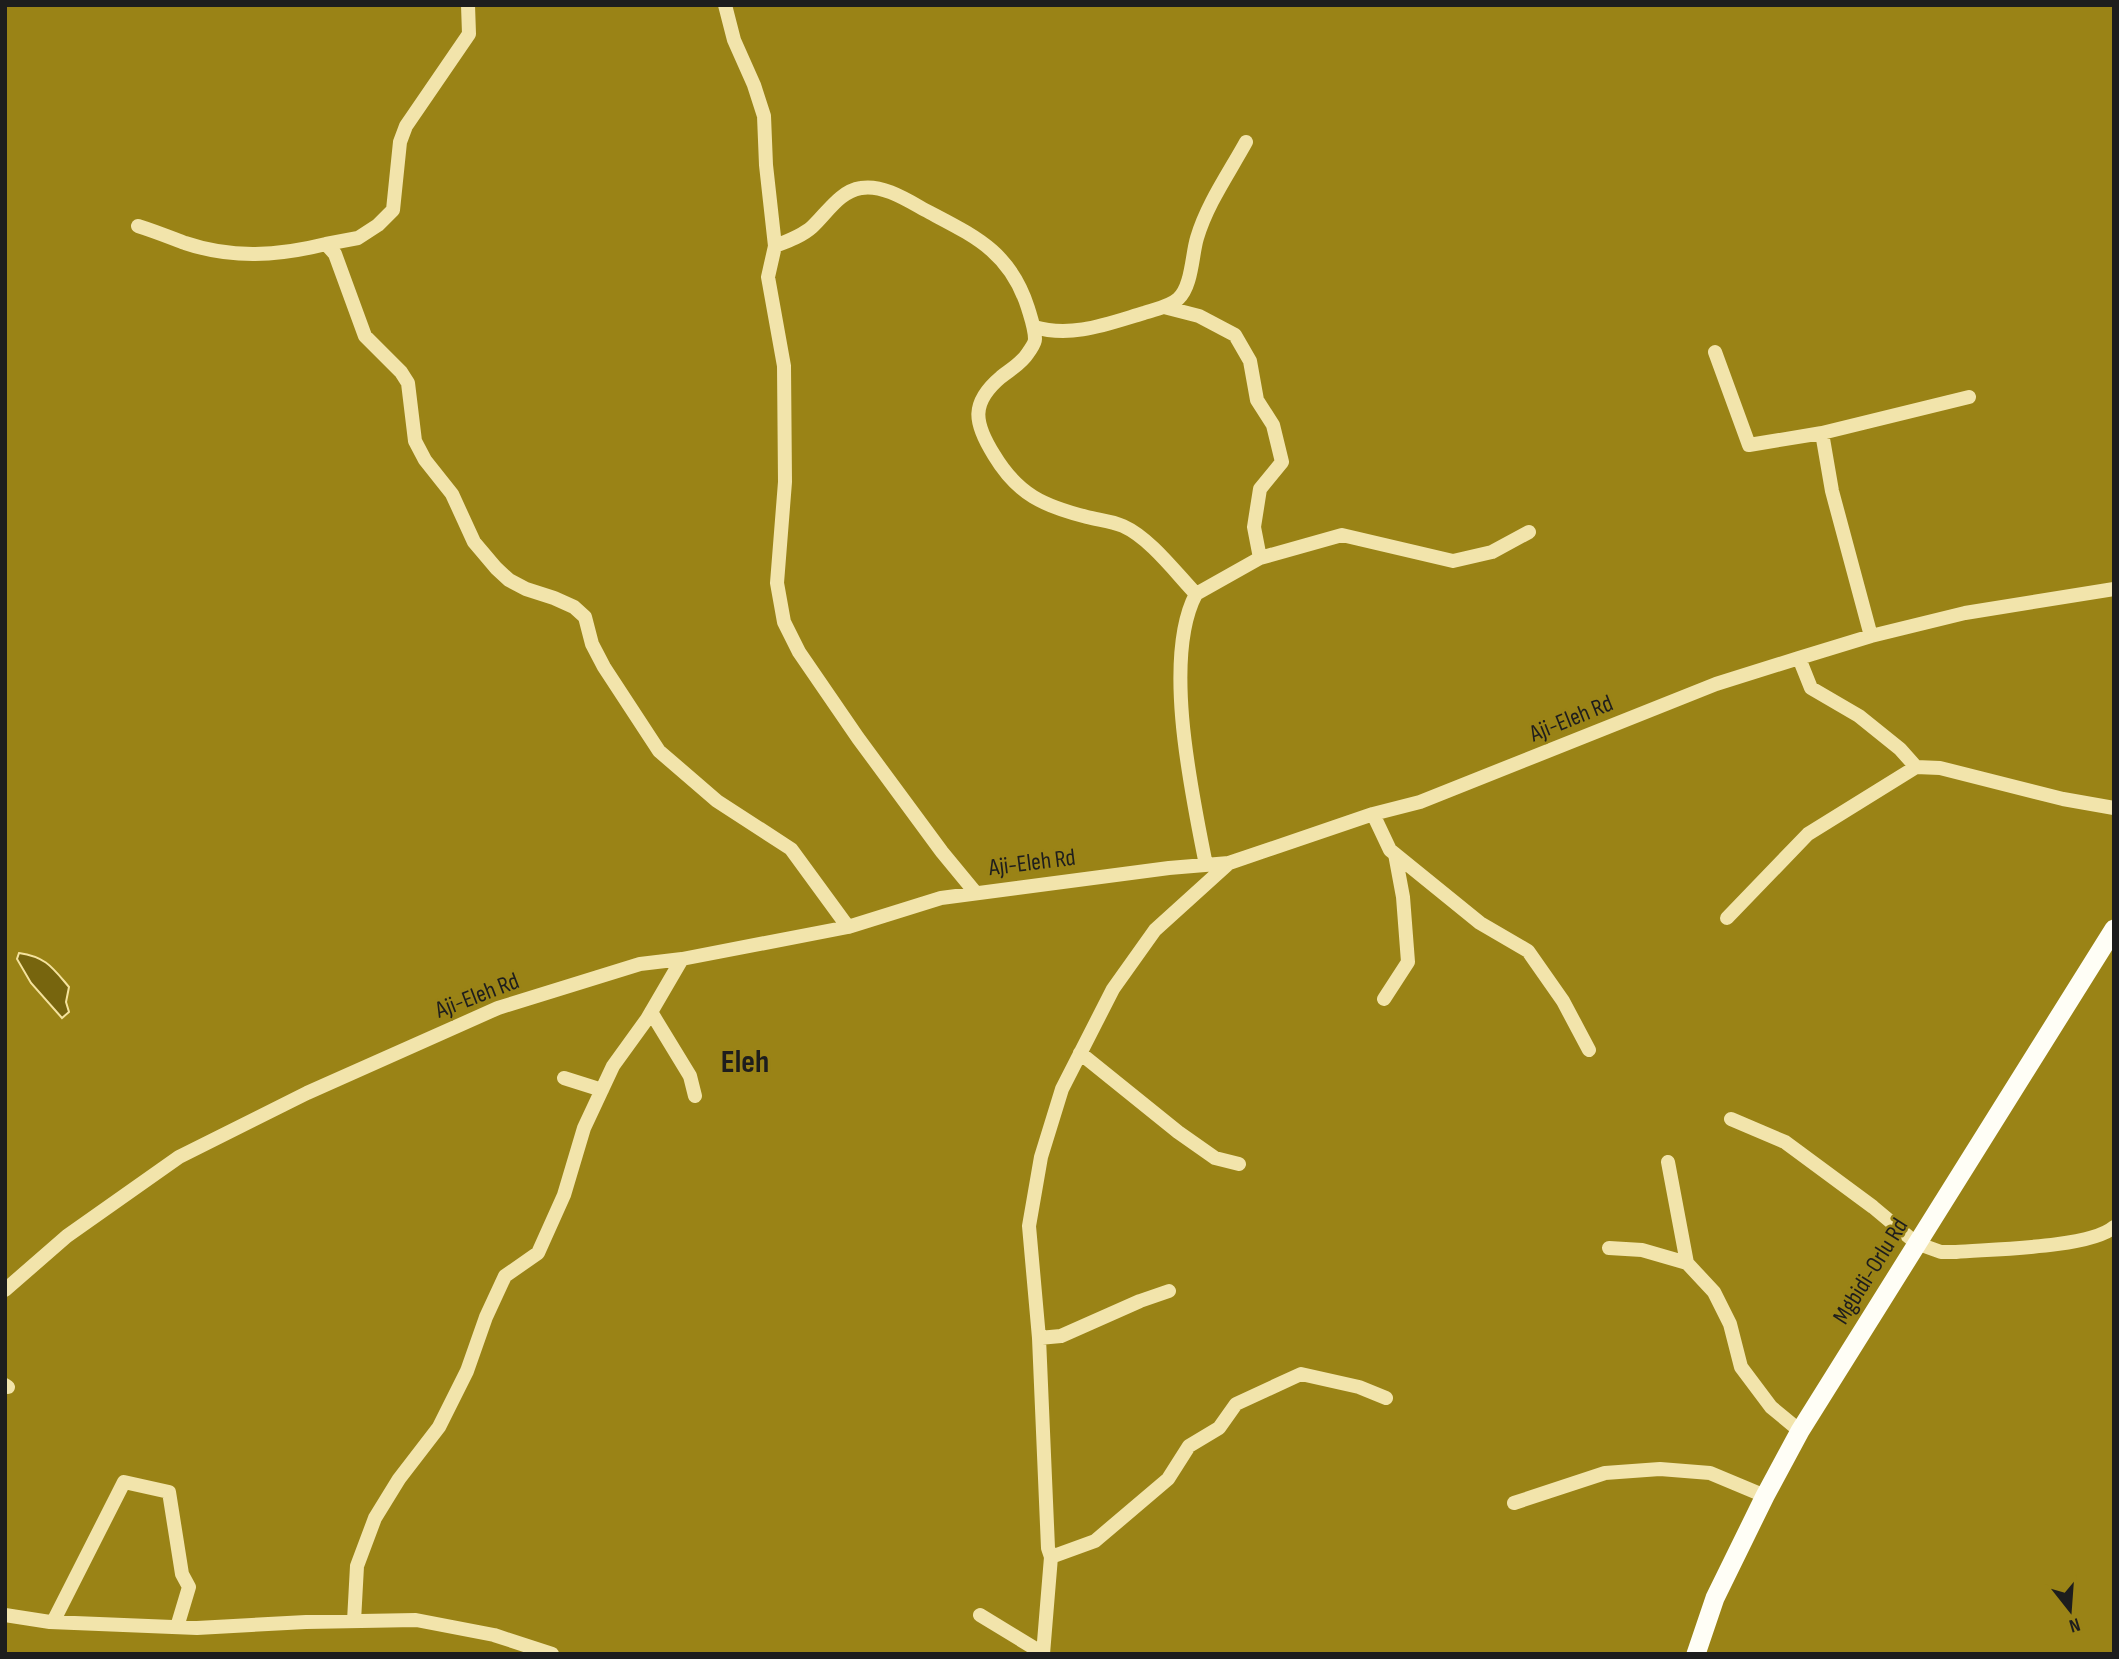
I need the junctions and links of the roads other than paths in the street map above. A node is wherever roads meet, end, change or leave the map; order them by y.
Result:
1 (468, 5) edge
2 (725, 5) edge
3 (1245, 142) dead end
4 (138, 226) dead end
5 (326, 244) junction
6 (775, 246) junction
7 (1164, 307) junction
8 (1034, 327) junction
9 (1715, 352) dead end
10 (1969, 397) dead end
11 (1822, 433) junction
12 (1529, 532) dead end
13 (1260, 558) junction
14 (2114, 589) edge
15 (1196, 594) junction
16 (1871, 636) junction
17 (1799, 658) junction
18 (1916, 767) junction
19 (2114, 808) edge
20 (1373, 814) junction
21 (1395, 854) junction
22 (1229, 863) junction
23 (1206, 865) junction
24 (975, 892) junction
25 (1727, 918) dead end
26 (848, 927) junction
27 (2114, 929) edge
28 (682, 958) junction
29 (1384, 999) dead end
30 (651, 1012) junction
31 (1589, 1050) dead end
32 (1080, 1053) junction
33 (564, 1078) dead end
34 (602, 1090) junction
35 (695, 1097) dead end
36 (1731, 1119) dead end
37 (1668, 1162) dead end
38 (1239, 1164) dead end
39 (2114, 1227) edge
40 (1916, 1244) junction
41 (1609, 1248) dead end
42 (1688, 1263) junction
43 (5, 1290) edge
44 (1170, 1291) dead end
45 (1039, 1338) junction
46 (1386, 1398) dead end
47 (1800, 1431) junction
48 (1765, 1496) junction
49 (1514, 1503) dead end
50 (1051, 1557) junction
51 (5, 1615) edge
52 (980, 1615) dead end
53 (354, 1621) junction
54 (53, 1622) junction
55 (177, 1627) junction
56 (1043, 1653) edge
57 (552, 1654) edge
58 (1696, 1654) edge

1 - 5 street
2 - 6 street
3 - 7 street
4 - 5 street
5 - 26 street
6 - 8 street
6 - 24 street
7 - 8 street
7 - 13 street
8 - 15 street
9 - 11 street
10 - 11 street
11 - 16 street
12 - 13 street
13 - 15 street
14 - 16 street, Aji-Eleh Rd
15 - 23 street
16 - 17 street, Aji-Eleh Rd
17 - 18 street
17 - 20 street, Aji-Eleh Rd
18 - 19 street
18 - 25 street
20 - 21 street
20 - 22 street, Aji-Eleh Rd
21 - 29 street
21 - 31 street
22 - 23 street, Aji-Eleh Rd
22 - 32 street
23 - 24 street, Aji-Eleh Rd
24 - 26 street, Aji-Eleh Rd
26 - 28 street, Aji-Eleh Rd
27 - 40 main road, Mgbidi-Orlu Rd
28 - 30 street
28 - 43 street, Aji-Eleh Rd
30 - 34 street
30 - 35 street
32 - 38 street
32 - 45 street
33 - 34 street
34 - 53 street
36 - 40 street
37 - 42 street
39 - 40 street
40 - 47 main road, Mgbidi-Orlu Rd
41 - 42 street
42 - 47 street
44 - 45 street
45 - 50 street
46 - 50 street
47 - 48 main road, Mgbidi-Orlu Rd
48 - 49 street
48 - 58 main road, Mgbidi-Orlu Rd
50 - 56 street
51 - 54 street
52 - 56 street
53 - 55 street
53 - 57 street
54 - 55 street
54 - 55 street

